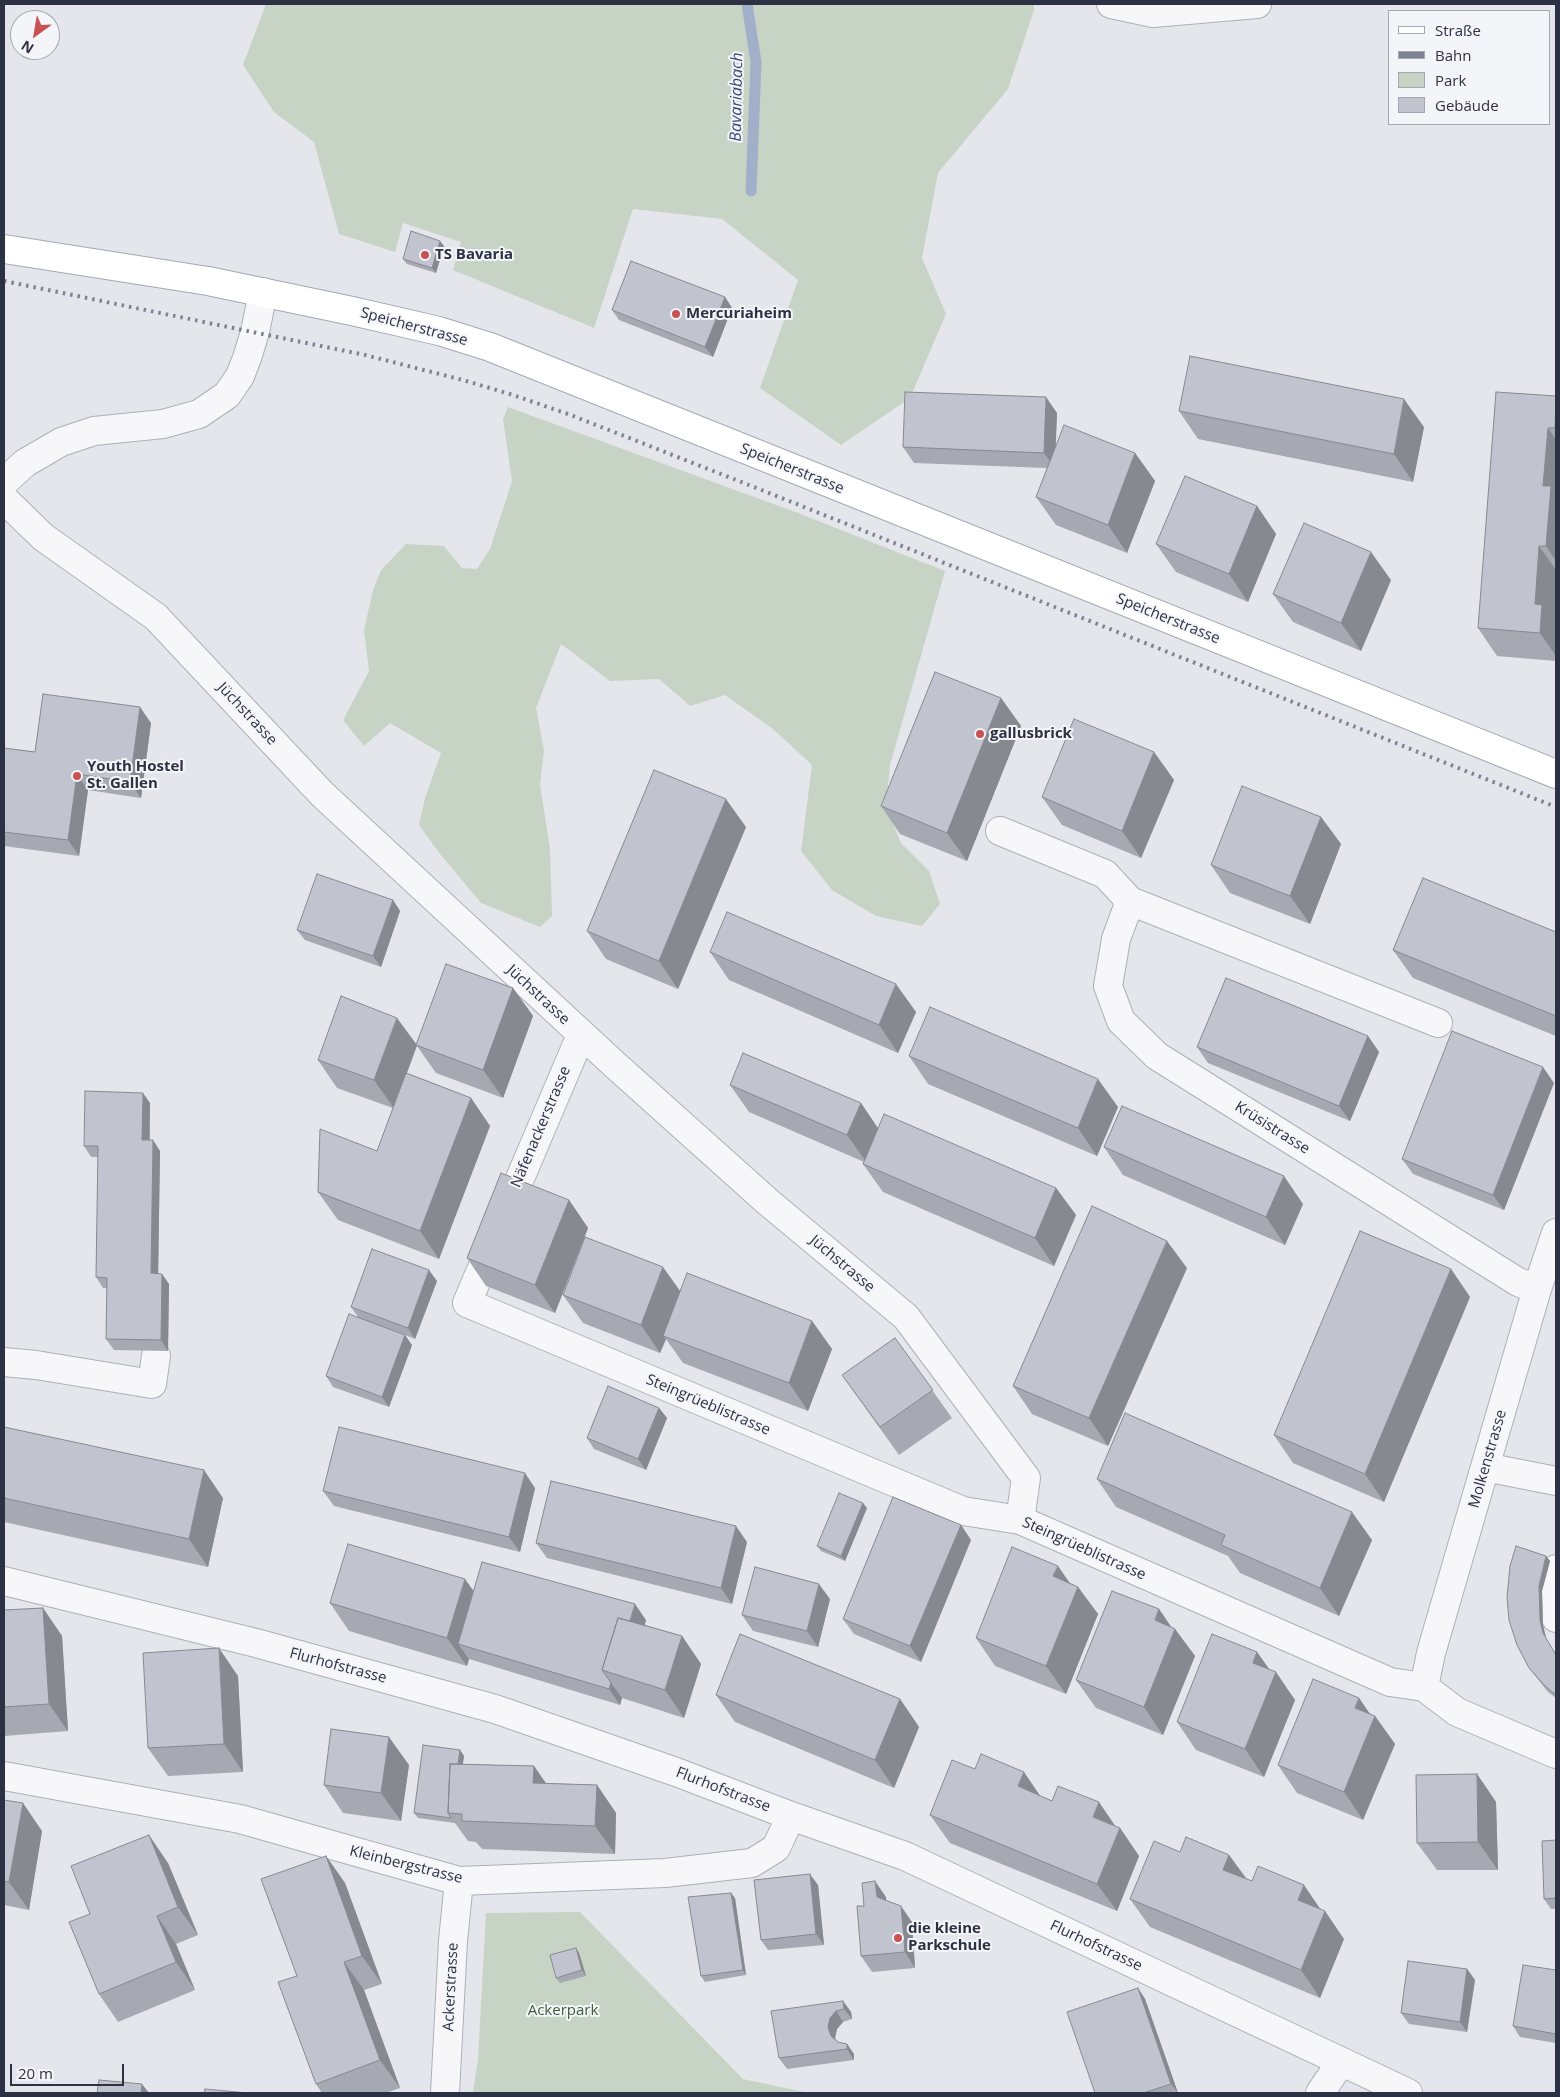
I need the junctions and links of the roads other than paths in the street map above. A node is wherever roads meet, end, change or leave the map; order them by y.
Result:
1 (1111, 4) edge
2 (1257, 4) edge
3 (4, 249) edge
4 (263, 292) junction
5 (4, 482) edge
6 (4, 499) edge
7 (1556, 774) edge
8 (1000, 831) dead end
9 (1130, 901) junction
10 (1438, 1023) dead end
11 (581, 1035) junction
12 (1556, 1233) edge
13 (1537, 1289) junction
14 (467, 1303) joint
15 (156, 1356) edge
16 (4, 1362) edge
17 (1485, 1467) junction
18 (1556, 1481) edge
19 (1020, 1520) junction
20 (1556, 1569) edge
21 (4, 1581) edge
22 (1556, 1618) edge
23 (1424, 1687) junction
24 (1556, 1754) edge
25 (4, 1776) edge
26 (791, 1816) junction
27 (459, 1881) junction
28 (1341, 2062) junction
29 (445, 2093) edge
30 (1320, 2093) edge
31 (1408, 2093) edge

1 - 2 street
3 - 4 main road, Speicherstrasse
4 - 5 street
4 - 7 main road, Speicherstrasse
6 - 11 street, Jüchstrasse
8 - 9 street
9 - 10 street
9 - 13 street, Krüsistrasse
11 - 14 street, Näfenackerstrasse
11 - 19 street, Jüchstrasse
12 - 13 street, Molkenstrasse
13 - 17 street, Molkenstrasse
14 - 19 street, Steingrüeblistrasse
15 - 16 street
17 - 18 street
17 - 23 street, Molkenstrasse
19 - 23 street, Steingrüeblistrasse
20 - 22 street
21 - 26 street, Flurhofstrasse
23 - 24 street, Steingrüeblistrasse
25 - 27 street, Kleinbergstrasse
26 - 27 street, Kleinbergstrasse
26 - 28 street, Flurhofstrasse
27 - 29 street, Ackerstrasse
28 - 30 street
28 - 31 street, Flurhofstrasse

